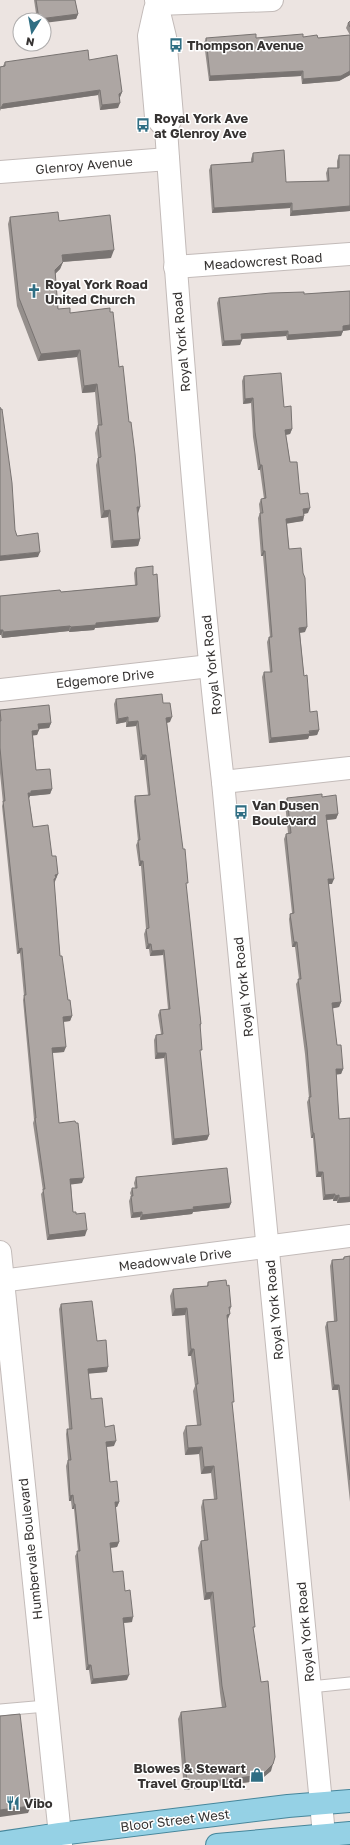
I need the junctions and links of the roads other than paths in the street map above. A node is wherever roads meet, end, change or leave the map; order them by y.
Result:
1 (272, 0) edge
2 (156, 2) edge
3 (168, 159) junction
4 (0, 172) edge
5 (350, 254) edge
6 (176, 267) junction
7 (210, 666) junction
8 (0, 690) edge
9 (350, 768) edge
10 (223, 782) junction
11 (350, 1236) edge
12 (268, 1247) junction
13 (0, 1252) edge
14 (1, 1281) edge
15 (350, 1683) edge
16 (310, 1687) junction
17 (46, 1706) junction
18 (0, 1710) edge
19 (350, 1801) edge
20 (320, 1804) junction
21 (350, 1833) edge
22 (60, 1839) edge
23 (324, 1840) edge
24 (3, 1844) edge
25 (217, 1845) edge

1 - 2 main road
2 - 3 main road, Royal York Road
3 - 4 main road, Glenroy Avenue
3 - 6 main road, Royal York Road
5 - 6 main road, Meadowcrest Road
6 - 7 main road, Royal York Road
7 - 8 main road, Edgemore Drive
7 - 10 main road, Royal York Road
9 - 10 main road
10 - 12 main road, Royal York Road
11 - 12 main road, Meadowvale Drive
12 - 14 main road, Meadowvale Drive
12 - 16 main road, Royal York Road
13 - 14 main road, Humbervale Boulevard
14 - 17 main road, Humbervale Boulevard
15 - 16 lane
16 - 20 main road, Royal York Road
17 - 18 lane
17 - 22 main road, Humbervale Boulevard
19 - 20 main road, Bloor Street West
20 - 22 main road, Bloor Street West
20 - 23 main road, Royal York Road
21 - 23 main road
22 - 24 main road, Bloor Street West
23 - 25 main road

